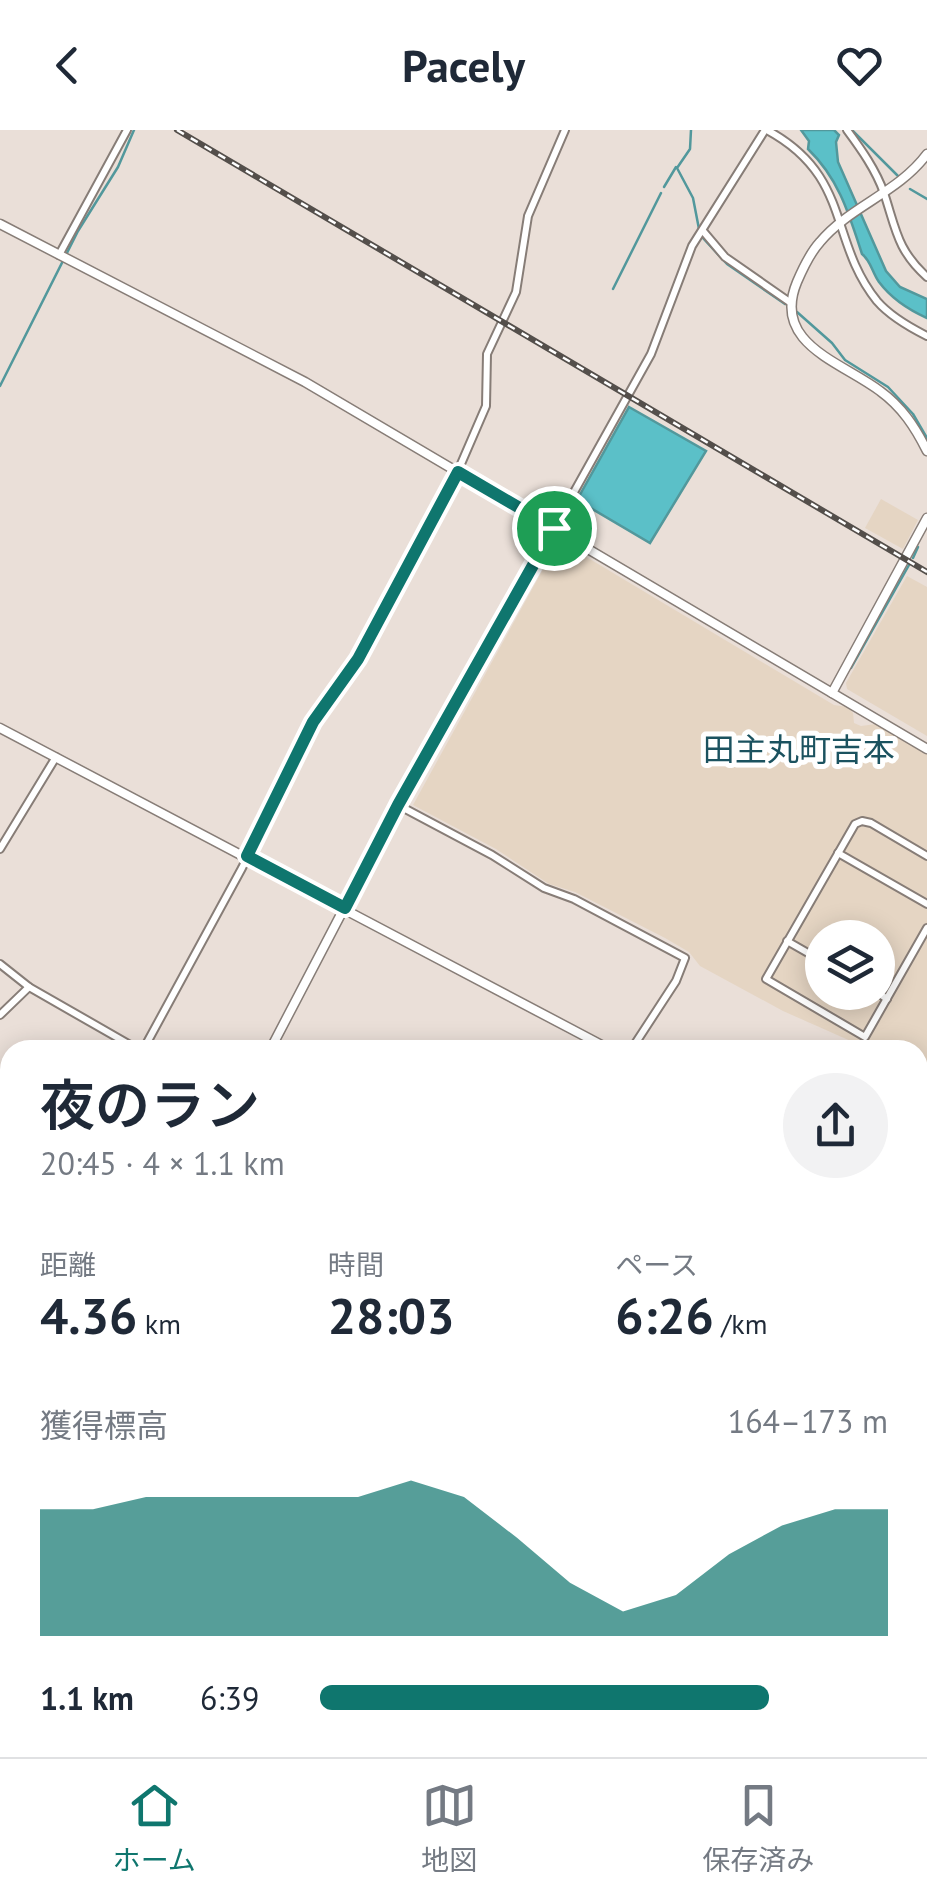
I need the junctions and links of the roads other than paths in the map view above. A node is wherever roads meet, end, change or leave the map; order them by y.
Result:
1 (124, 130) edge
2 (565, 130) edge
3 (766, 130) edge
4 (847, 130) edge
5 (927, 154) edge
6 (882, 196) junction
7 (842, 223) junction
8 (0, 224) edge
9 (701, 233) junction
10 (59, 255) junction
11 (927, 277) edge
12 (791, 303) junction
13 (927, 336) edge
14 (927, 451) edge
15 (458, 472) junction
16 (927, 518) edge
17 (554, 528) junction
18 (832, 693) junction
19 (0, 728) edge
20 (927, 750) edge
21 (56, 757) junction
22 (398, 805) junction
23 (0, 848) edge
24 (838, 853) junction
25 (247, 856) junction
26 (927, 856) edge
27 (927, 904) edge
28 (345, 908) junction
29 (927, 928) edge
30 (787, 941) junction
31 (805, 951) edge
32 (0, 964) edge
33 (895, 984) edge
34 (29, 987) junction
35 (805, 1002) edge
36 (819, 1010) edge
37 (880, 1010) edge
38 (0, 1015) edge
39 (123, 1040) edge
40 (146, 1040) edge
41 (275, 1040) edge
42 (593, 1040) edge
43 (638, 1040) edge

1 - 10 street
2 - 15 street
3 - 7 street
3 - 9 street
4 - 6 street
5 - 6 street
6 - 7 street
6 - 11 street
7 - 12 street
7 - 13 street
8 - 10 street
9 - 12 street
9 - 17 street
10 - 15 street
12 - 14 street
15 - 17 street
15 - 25 street
16 - 18 street
17 - 18 street
17 - 22 street
18 - 20 street
19 - 21 street
21 - 23 street
21 - 25 street
22 - 28 street
22 - 43 street
24 - 26 street
24 - 27 street
24 - 30 street
25 - 28 street
25 - 40 street
28 - 41 street
28 - 42 street
29 - 33 street
30 - 31 street
30 - 35 street
32 - 34 street
34 - 38 street
34 - 39 street
36 - 37 street

